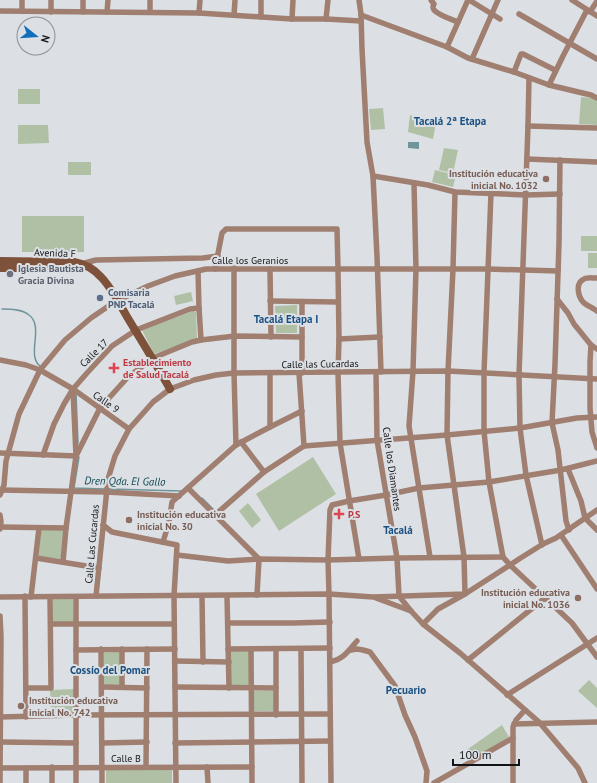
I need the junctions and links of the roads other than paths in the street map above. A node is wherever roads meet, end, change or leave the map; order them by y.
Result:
1 (22, 0) edge
2 (51, 0) edge
3 (83, 0) edge
4 (108, 0) edge
5 (150, 0) edge
6 (200, 0) edge
7 (235, 0) edge
8 (261, 0) edge
9 (294, 0) edge
10 (328, 0) edge
11 (359, 0) edge
12 (431, 0) edge
13 (469, 0) edge
14 (498, 0) edge
15 (572, 0) edge
16 (597, 1) edge
17 (0, 11) edge
18 (22, 11) junction
19 (589, 11) junction
20 (51, 12) junction
21 (83, 12) junction
22 (108, 12) junction
23 (150, 12) junction
24 (199, 13) junction
25 (492, 13) junction
26 (519, 14) dead end
27 (234, 15) junction
28 (597, 16) edge
29 (261, 17) junction
30 (361, 18) junction
31 (292, 19) junction
32 (326, 19) junction
33 (500, 19) dead end
34 (458, 22) junction
35 (570, 43) junction
36 (447, 47) junction
37 (472, 59) junction
38 (597, 59) edge
39 (555, 70) junction
40 (514, 72) junction
41 (529, 78) junction
42 (549, 85) junction
43 (597, 98) edge
44 (528, 126) junction
45 (597, 128) edge
46 (527, 159) junction
47 (560, 160) junction
48 (597, 162) edge
49 (373, 176) junction
50 (414, 183) junction
51 (455, 192) junction
52 (491, 193) junction
53 (560, 194) junction
54 (526, 195) junction
55 (218, 256) junction
56 (0, 261) edge
57 (80, 266) junction
58 (0, 268) edge
59 (234, 268) junction
60 (215, 269) junction
61 (270, 269) junction
62 (338, 269) junction
63 (416, 269) junction
64 (488, 269) junction
65 (377, 270) junction
66 (453, 270) junction
67 (523, 270) junction
68 (198, 271) junction
69 (558, 271) junction
70 (597, 278) edge
71 (557, 298) junction
72 (117, 300) junction
73 (270, 301) junction
74 (302, 302) junction
75 (338, 302) junction
76 (199, 308) junction
77 (597, 311) edge
78 (136, 330) junction
79 (235, 336) junction
80 (380, 336) junction
81 (271, 337) junction
82 (302, 337) junction
83 (339, 339) junction
84 (201, 340) junction
85 (591, 345) junction
86 (597, 349) edge
87 (153, 358) junction
88 (0, 360) edge
89 (40, 370) junction
90 (413, 371) junction
91 (448, 371) junction
92 (378, 372) junction
93 (234, 373) junction
94 (270, 373) junction
95 (301, 373) junction
96 (338, 373) junction
97 (484, 373) junction
98 (519, 375) junction
99 (554, 377) junction
100 (590, 379) junction
101 (597, 379) edge
102 (73, 389) junction
103 (170, 389) junction
104 (100, 408) junction
105 (302, 411) junction
106 (594, 417) edge
107 (552, 423) junction
108 (270, 427) junction
109 (520, 428) junction
110 (129, 429) junction
111 (484, 431) junction
112 (447, 435) junction
113 (411, 439) junction
114 (377, 440) junction
115 (340, 443) junction
116 (238, 444) junction
117 (304, 446) junction
118 (597, 448) edge
119 (0, 453) edge
120 (8, 453) junction
121 (42, 455) junction
122 (76, 456) junction
123 (597, 461) edge
124 (568, 469) junction
125 (561, 470) junction
126 (264, 472) junction
127 (526, 475) junction
128 (489, 482) junction
129 (454, 485) junction
130 (188, 488) junction
131 (419, 488) junction
132 (1, 492) edge
133 (72, 492) junction
134 (106, 492) junction
135 (386, 495) junction
136 (179, 496) junction
137 (349, 501) junction
138 (597, 510) edge
139 (0, 515) edge
140 (215, 515) junction
141 (585, 518) junction
142 (103, 525) junction
143 (0, 528) edge
144 (39, 528) junction
145 (66, 528) junction
146 (569, 530) junction
147 (597, 530) edge
148 (561, 535) junction
149 (163, 542) junction
150 (542, 545) junction
151 (176, 555) junction
152 (430, 557) junction
153 (464, 557) junction
154 (503, 557) junction
155 (36, 558) junction
156 (397, 558) junction
157 (259, 559) junction
158 (359, 559) junction
159 (328, 560) junction
160 (63, 562) junction
161 (510, 565) junction
162 (99, 568) junction
163 (597, 589) edge
164 (329, 594) junction
165 (466, 594) junction
166 (257, 595) junction
167 (28, 596) junction
168 (96, 596) junction
169 (174, 596) junction
170 (202, 596) junction
171 (227, 596) junction
172 (400, 596) junction
173 (0, 597) edge
174 (50, 597) junction
175 (76, 597) junction
176 (373, 597) junction
177 (545, 598) junction
178 (411, 611) junction
179 (0, 616) edge
180 (330, 622) junction
181 (76, 623) junction
182 (228, 623) junction
183 (50, 624) junction
184 (174, 624) junction
185 (423, 624) junction
186 (597, 638) edge
187 (357, 641) dead end
188 (588, 645) junction
189 (330, 648) junction
190 (102, 649) junction
191 (122, 649) junction
192 (147, 649) junction
193 (175, 649) junction
194 (228, 649) junction
195 (251, 649) junction
196 (276, 649) junction
197 (301, 649) junction
198 (76, 650) junction
199 (351, 650) junction
200 (597, 657) edge
201 (468, 660) junction
202 (175, 661) junction
203 (203, 662) junction
204 (228, 662) junction
205 (330, 662) junction
206 (102, 687) junction
207 (122, 687) junction
208 (26, 688) junction
209 (147, 688) junction
210 (175, 688) junction
211 (229, 688) junction
212 (250, 688) junction
213 (276, 688) junction
214 (507, 695) junction
215 (525, 710) junction
216 (302, 714) junction
217 (330, 714) junction
218 (76, 715) junction
219 (102, 715) junction
220 (251, 715) junction
221 (276, 715) junction
222 (26, 716) junction
223 (147, 716) junction
224 (175, 716) junction
225 (0, 717) edge
226 (539, 722) junction
227 (597, 722) edge
228 (514, 724) junction
229 (513, 738) junction
230 (0, 742) edge
231 (147, 742) junction
232 (252, 742) junction
233 (302, 742) junction
234 (330, 742) junction
235 (76, 743) junction
236 (102, 743) junction
237 (176, 743) junction
238 (52, 767) junction
239 (76, 767) junction
240 (102, 767) junction
241 (146, 767) junction
242 (176, 767) junction
243 (207, 767) junction
244 (252, 767) junction
245 (0, 768) edge
246 (26, 768) junction
247 (0, 783) edge
248 (26, 783) edge
249 (52, 783) edge
250 (76, 783) edge
251 (102, 783) edge
252 (176, 783) edge
253 (208, 783) edge
254 (252, 783) edge
255 (302, 783) edge
256 (331, 783) edge
257 (426, 783) edge
258 (434, 783) edge
259 (513, 783) edge
260 (585, 783) edge

1 - 18 street
2 - 20 street
3 - 21 street
4 - 22 street
5 - 23 street
6 - 24 street
7 - 27 street
8 - 29 street
9 - 31 street
10 - 32 street
11 - 30 street, Calle los Diamantes
12 - 34 street
13 - 25 street
13 - 34 street
14 - 25 street
15 - 19 street
16 - 19 street
17 - 18 street
18 - 20 street
19 - 28 street
19 - 35 street
20 - 21 street
21 - 22 street
22 - 23 street
23 - 24 street
24 - 27 street
25 - 33 street
25 - 37 street
26 - 35 street
27 - 29 street
29 - 31 street
30 - 32 street
30 - 36 street
30 - 49 street, Calle los Diamantes
31 - 32 street
34 - 36 street
35 - 38 street
35 - 39 street
36 - 37 street
37 - 40 street
39 - 40 street
39 - 42 street
40 - 41 street
41 - 42 street
41 - 44 street
42 - 43 street
44 - 45 street
44 - 46 street
46 - 47 street
46 - 54 street
47 - 48 street
47 - 53 street
49 - 50 street
49 - 65 street, Calle los Diamantes
50 - 51 street
50 - 63 street
51 - 52 street
51 - 66 street
52 - 54 street
52 - 64 street
53 - 54 street
53 - 69 street
54 - 67 street
55 - 57 street
55 - 60 street
55 - 62 street
56 - 57 street, Avenida F
57 - 58 street, Avenida F
57 - 72 street, Avenida F
59 - 60 street, Calle los Geranios
59 - 61 street, Calle los Geranios
59 - 79 street
60 - 68 street, Calle los Geranios
61 - 62 street, Calle los Geranios
61 - 73 street
62 - 65 street, Calle los Geranios
62 - 75 street
63 - 65 street, Calle los Geranios
63 - 66 street, Calle los Geranios
63 - 90 street
64 - 66 street, Calle los Geranios
64 - 67 street, Calle los Geranios
64 - 97 street
65 - 80 street, Calle los Diamantes
66 - 91 street
67 - 69 street, Calle los Geranios
67 - 98 street
68 - 72 street, Calle los Geranios
68 - 76 street
69 - 71 street
70 - 77 street
71 - 85 street
71 - 99 street
72 - 78 street, Avenida F
72 - 89 street, Calle los Geranios
73 - 74 street
73 - 81 street
74 - 75 street
74 - 82 street
75 - 83 street
76 - 78 street, Calle 17
76 - 84 street
78 - 87 street, Avenida F
78 - 102 street, Calle 17
79 - 81 street
79 - 84 street
79 - 93 street
80 - 83 street
80 - 92 street, Calle los Diamantes
81 - 82 street
82 - 95 street
83 - 96 street
84 - 87 street
85 - 86 street
85 - 100 street
87 - 103 street, Avenida F
87 - 104 street
88 - 89 street, Calle 9
89 - 102 street, Calle 9
89 - 120 street, Calle los Geranios
90 - 91 street, Calle las Cucardas
90 - 92 street, Calle las Cucardas
90 - 113 street
91 - 97 street, Calle las Cucardas
91 - 112 street
92 - 96 street, Calle las Cucardas
92 - 114 street, Calle los Diamantes
93 - 94 street, Calle las Cucardas
93 - 103 street, Calle las Cucardas
93 - 116 street
94 - 95 street, Calle las Cucardas
94 - 108 street
95 - 96 street, Calle las Cucardas
95 - 105 street
96 - 115 street
97 - 98 street, Calle las Cucardas
97 - 111 street
98 - 99 street, Calle las Cucardas
98 - 109 street
99 - 100 street, Calle las Cucardas
99 - 107 street
100 - 101 street, Calle las Cucardas
100 - 106 street
102 - 104 street, Calle 9
102 - 121 street, Calle 17
102 - 122 street
103 - 110 street, Calle las Cucardas
104 - 110 street, Calle 9
104 - 122 street
105 - 108 street
105 - 117 street
106 - 107 street
106 - 118 street
107 - 109 street
107 - 125 street
108 - 116 street
109 - 111 street
109 - 127 street
110 - 134 street, Calle las Cucardas
111 - 112 street
111 - 128 street
112 - 113 street
112 - 129 street
113 - 114 street
113 - 131 street
114 - 115 street
114 - 135 street, Calle los Diamantes
115 - 117 street
115 - 137 street
116 - 126 street
116 - 130 street
117 - 126 street
119 - 120 street
120 - 121 street
120 - 132 street, Calle los Geranios
121 - 122 street
122 - 133 street
123 - 124 street
124 - 125 street
124 - 141 street
125 - 127 street
125 - 146 street
126 - 140 street
127 - 128 street
127 - 150 street
128 - 129 street
128 - 154 street
129 - 131 street
129 - 153 street
130 - 136 street
130 - 140 street
131 - 135 street
131 - 152 street
132 - 133 street
133 - 134 street
133 - 145 street
134 - 136 street
134 - 142 street, Calle Las Cucardas
135 - 137 street
135 - 156 street, Calle los Diamantes
136 - 149 street
137 - 158 street
137 - 159 street
138 - 141 street
139 - 143 street
140 - 157 street
141 - 146 street
141 - 147 street
142 - 149 street
142 - 162 street, Calle Las Cucardas
143 - 144 street
144 - 145 street
144 - 155 street
145 - 160 street
146 - 148 street
148 - 150 street
148 - 163 street
149 - 151 street
150 - 161 street
151 - 157 street
151 - 169 street
152 - 153 street
152 - 156 street
153 - 154 street
153 - 165 street
154 - 161 street
155 - 160 street
155 - 167 street
156 - 158 street
156 - 172 street, Calle los Diamantes
157 - 159 street
157 - 166 street
158 - 159 street
159 - 164 street
160 - 162 street
161 - 165 street
161 - 177 street
162 - 168 street, Calle Las Cucardas
164 - 166 street
164 - 176 street
164 - 180 street
165 - 172 street
165 - 185 street
166 - 171 street
167 - 173 street
167 - 174 street
167 - 208 street
168 - 169 street
168 - 175 street
169 - 170 street
169 - 184 street
170 - 171 street
170 - 203 street
171 - 182 street
172 - 176 street
172 - 178 street
174 - 175 street
174 - 183 street
175 - 181 street
176 - 178 street
177 - 188 street
177 - 201 street
178 - 185 street
179 - 225 street
180 - 182 street
180 - 189 street
181 - 183 street
181 - 184 street
181 - 198 street
182 - 194 street
183 - 208 street
184 - 193 street
185 - 201 street
186 - 188 street
187 - 199 street
188 - 200 street
188 - 214 street
189 - 197 street
189 - 205 street
190 - 191 street
190 - 198 street
190 - 206 street
191 - 192 street
191 - 207 street
192 - 193 street
192 - 209 street
193 - 202 street
194 - 195 street
194 - 204 street
195 - 196 street
195 - 212 street
196 - 197 street
196 - 213 street
197 - 216 street
198 - 218 street
199 - 205 street
199 - 257 street
201 - 214 street
202 - 203 street
202 - 210 street
203 - 204 street
204 - 211 street
205 - 217 street
206 - 207 street
206 - 219 street
207 - 209 street
208 - 222 street
209 - 223 street
210 - 211 street
210 - 224 street
211 - 212 street
212 - 213 street
212 - 220 street
213 - 221 street
214 - 215 street
215 - 226 street
215 - 228 street
216 - 217 street
216 - 221 street
216 - 233 street
217 - 234 street
218 - 219 street
218 - 222 street
218 - 235 street
219 - 223 street
219 - 236 street
220 - 221 street
220 - 224 street
220 - 232 street
222 - 225 street
223 - 224 street
223 - 231 street
224 - 237 street
225 - 230 street
226 - 227 street
226 - 228 street
226 - 260 street
228 - 229 street
229 - 258 street
229 - 259 street
230 - 235 street
230 - 245 street
231 - 236 street
231 - 241 street
232 - 233 street
232 - 237 street
232 - 244 street
233 - 234 street
233 - 255 street
234 - 256 street
235 - 239 street
236 - 240 street
237 - 242 street
238 - 239 street, Calle B
238 - 246 street, Calle B
238 - 249 street
239 - 240 street, Calle B
239 - 250 street
240 - 241 street, Calle B
240 - 251 street
241 - 242 street, Calle B
242 - 243 street, Calle B
242 - 252 street
243 - 244 street, Calle B
243 - 253 street
244 - 254 street
245 - 246 street, Calle B
245 - 247 street
246 - 248 street

